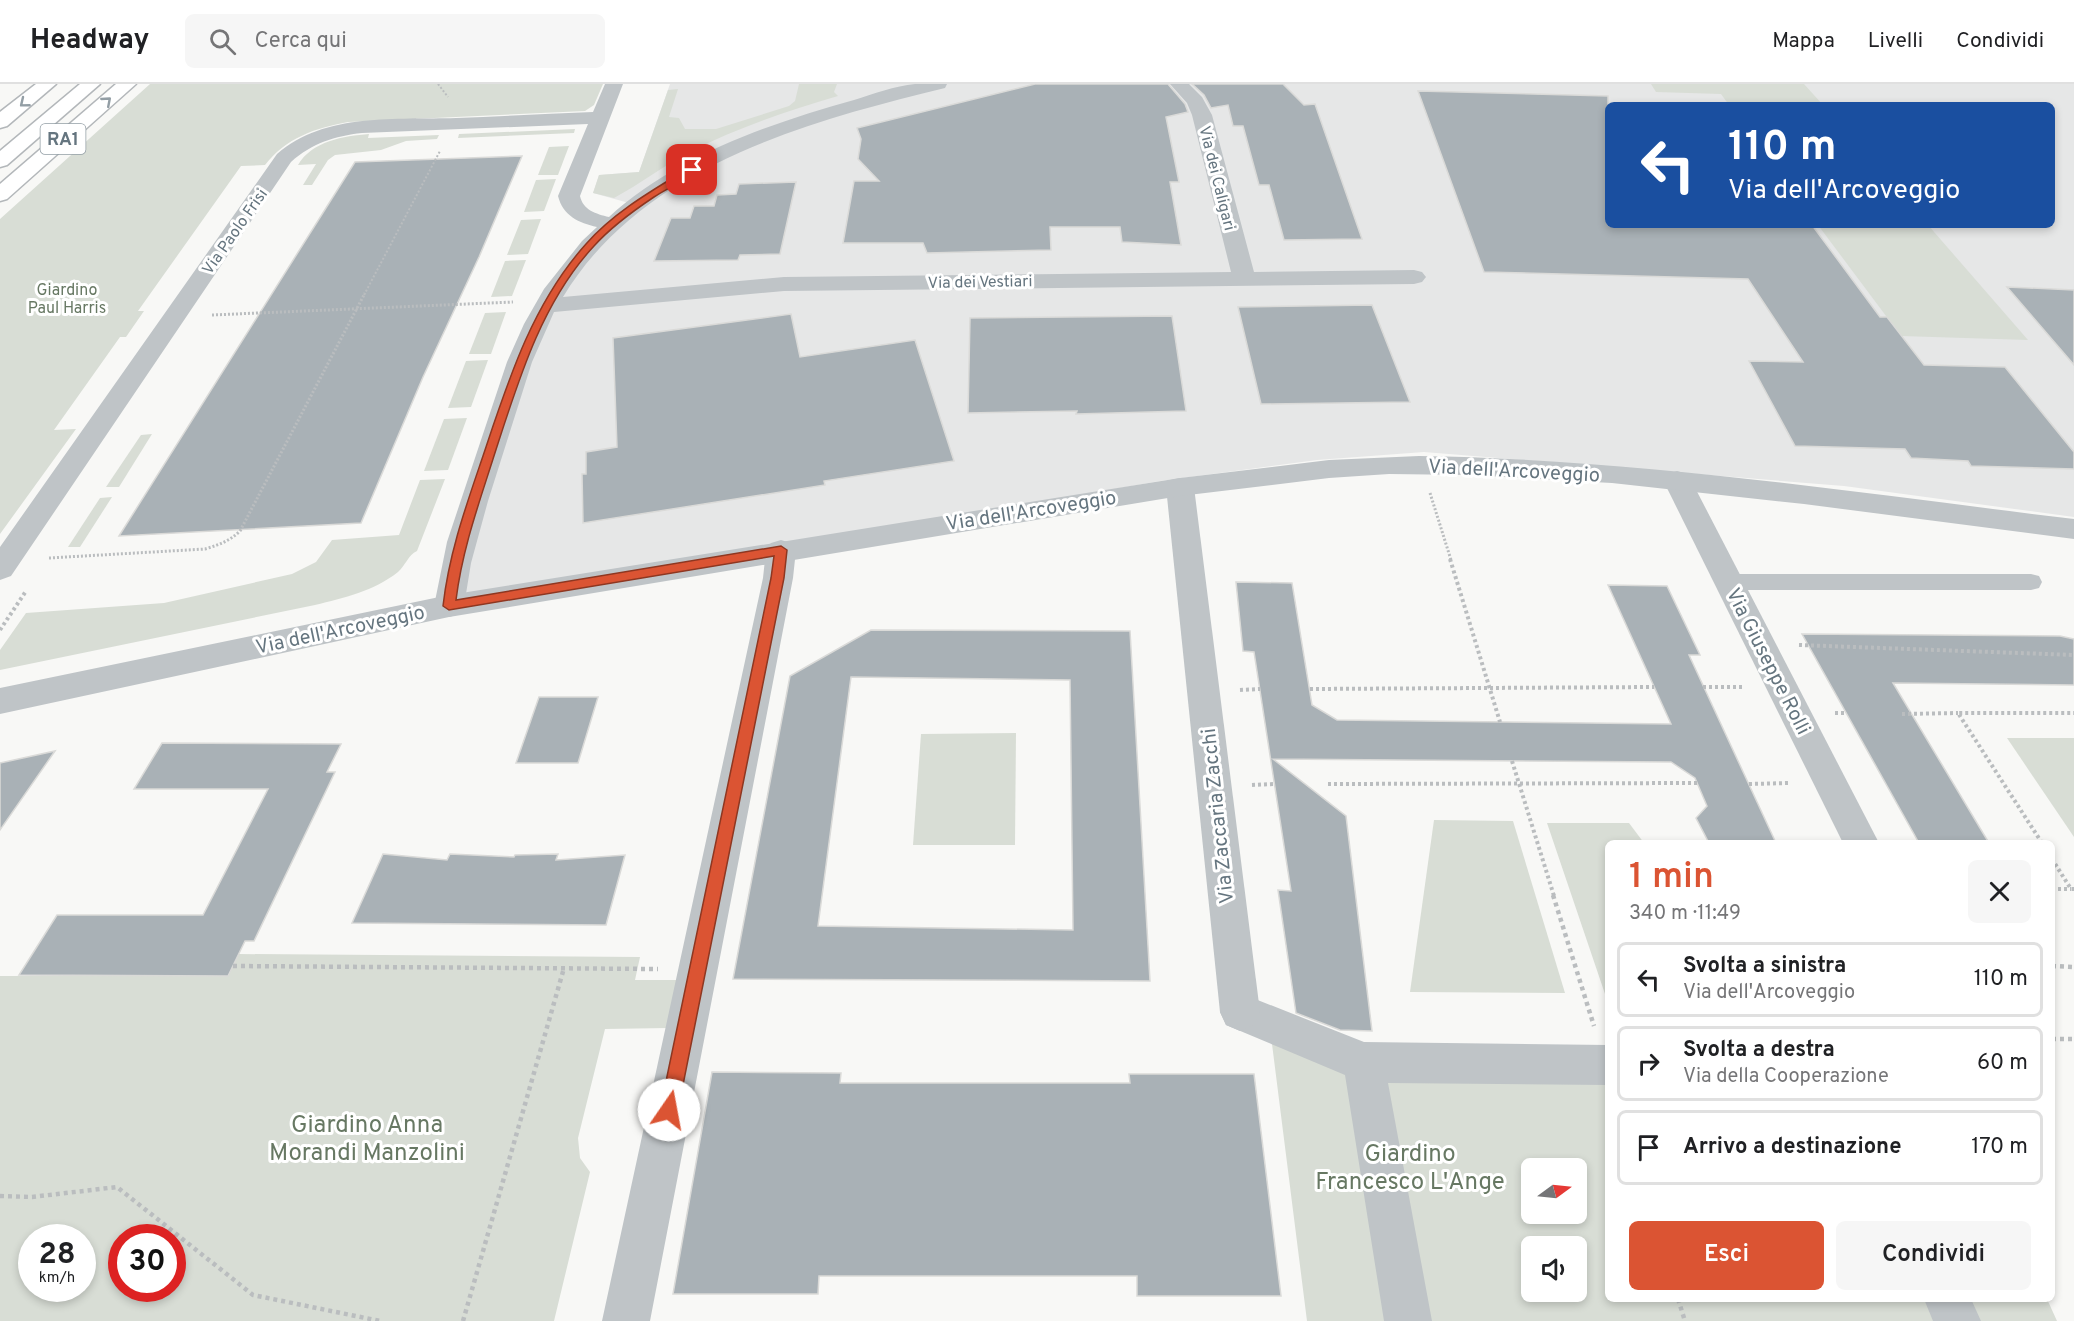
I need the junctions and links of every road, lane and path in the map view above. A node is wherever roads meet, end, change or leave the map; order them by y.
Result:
1 (47, 84) edge
2 (91, 84) edge
3 (127, 84) edge
4 (614, 84) edge
5 (938, 84) edge
6 (1179, 84) edge
7 (599, 118) junction
8 (0, 122) edge
9 (444, 143) dead end
10 (0, 161) edge
11 (0, 195) edge
12 (612, 224) junction
13 (1414, 277) dead end
14 (1244, 278) junction
15 (517, 302) dead end
16 (546, 306) junction
17 (356, 309) junction
18 (202, 316) dead end
19 (1677, 480) junction
20 (1180, 487) junction
21 (1428, 488) dead end
22 (2074, 529) edge
23 (781, 550) junction
24 (48, 559) dead end
25 (0, 569) edge
26 (1729, 582) junction
27 (2031, 582) dead end
28 (30, 586) dead end
29 (449, 606) junction
30 (0, 630) edge
31 (1808, 645) dead end
32 (2074, 655) edge
33 (1654, 687) dead end
34 (1490, 688) junction
35 (1310, 689) dead end
36 (0, 701) edge
37 (1958, 712) junction
38 (2074, 713) edge
39 (1902, 714) dead end
40 (1500, 722) dead end
41 (1512, 761) dead end
42 (1697, 783) dead end
43 (1328, 784) dead end
44 (1519, 784) junction
45 (1859, 840) edge
46 (2040, 840) edge
47 (2055, 863) edge
48 (2055, 889) edge
49 (2073, 889) edge
50 (233, 966) dead end
51 (2055, 966) edge
52 (2074, 967) edge
53 (564, 968) junction
54 (698, 969) junction
55 (2055, 1039) edge
56 (2074, 1039) edge
57 (1605, 1059) edge
58 (1364, 1062) junction
59 (1605, 1065) edge
60 (0, 1196) edge
61 (1679, 1302) edge
62 (1948, 1302) edge
63 (380, 1321) edge
64 (463, 1321) edge
65 (626, 1321) edge
66 (1408, 1321) edge
67 (1685, 1321) edge
68 (1956, 1321) edge

1 -> 8 highway
2 - 10 highway
11 -> 3 highway, RA1
4 - 7 street
5 - 12 street
6 - 14 street, Via dei Caligari
7 - 12 street
7 - 25 street, Via Paolo Frisi
9 - 17 path
12 - 16 street
13 - 14 street, Via dei Vestiari
14 - 16 street, Via dei Vestiari
15 - 17 path
16 - 29 street
17 - 18 path
17 - 24 path
19 - 20 street, Via dell'Arcoveggio
19 - 22 street, Via dell'Arcoveggio
19 - 26 street, Via Giuseppe Rolli
20 - 23 street, Via dell'Arcoveggio
20 - 58 street, Via Zaccaria Zacchi
21 - 34 path
23 - 29 street, Via dell'Arcoveggio
23 - 54 street
26 - 27 lane
26 - 45 street, Via Giuseppe Rolli
28 - 30 path
29 - 36 street, Via dell'Arcoveggio
31 - 32 path
33 - 34 path
34 - 35 path
34 - 40 path
37 - 38 path
37 - 39 path
37 - 46 path
41 - 44 path
42 - 44 path
43 - 44 path
44 - 57 path
47 - 49 path
48 - 49 path
50 - 53 path
51 - 52 path
53 - 54 path
53 - 64 path
54 - 65 street
55 - 56 path
58 - 59 street
58 - 66 street
60 - 63 path
61 - 67 path
62 - 68 street

